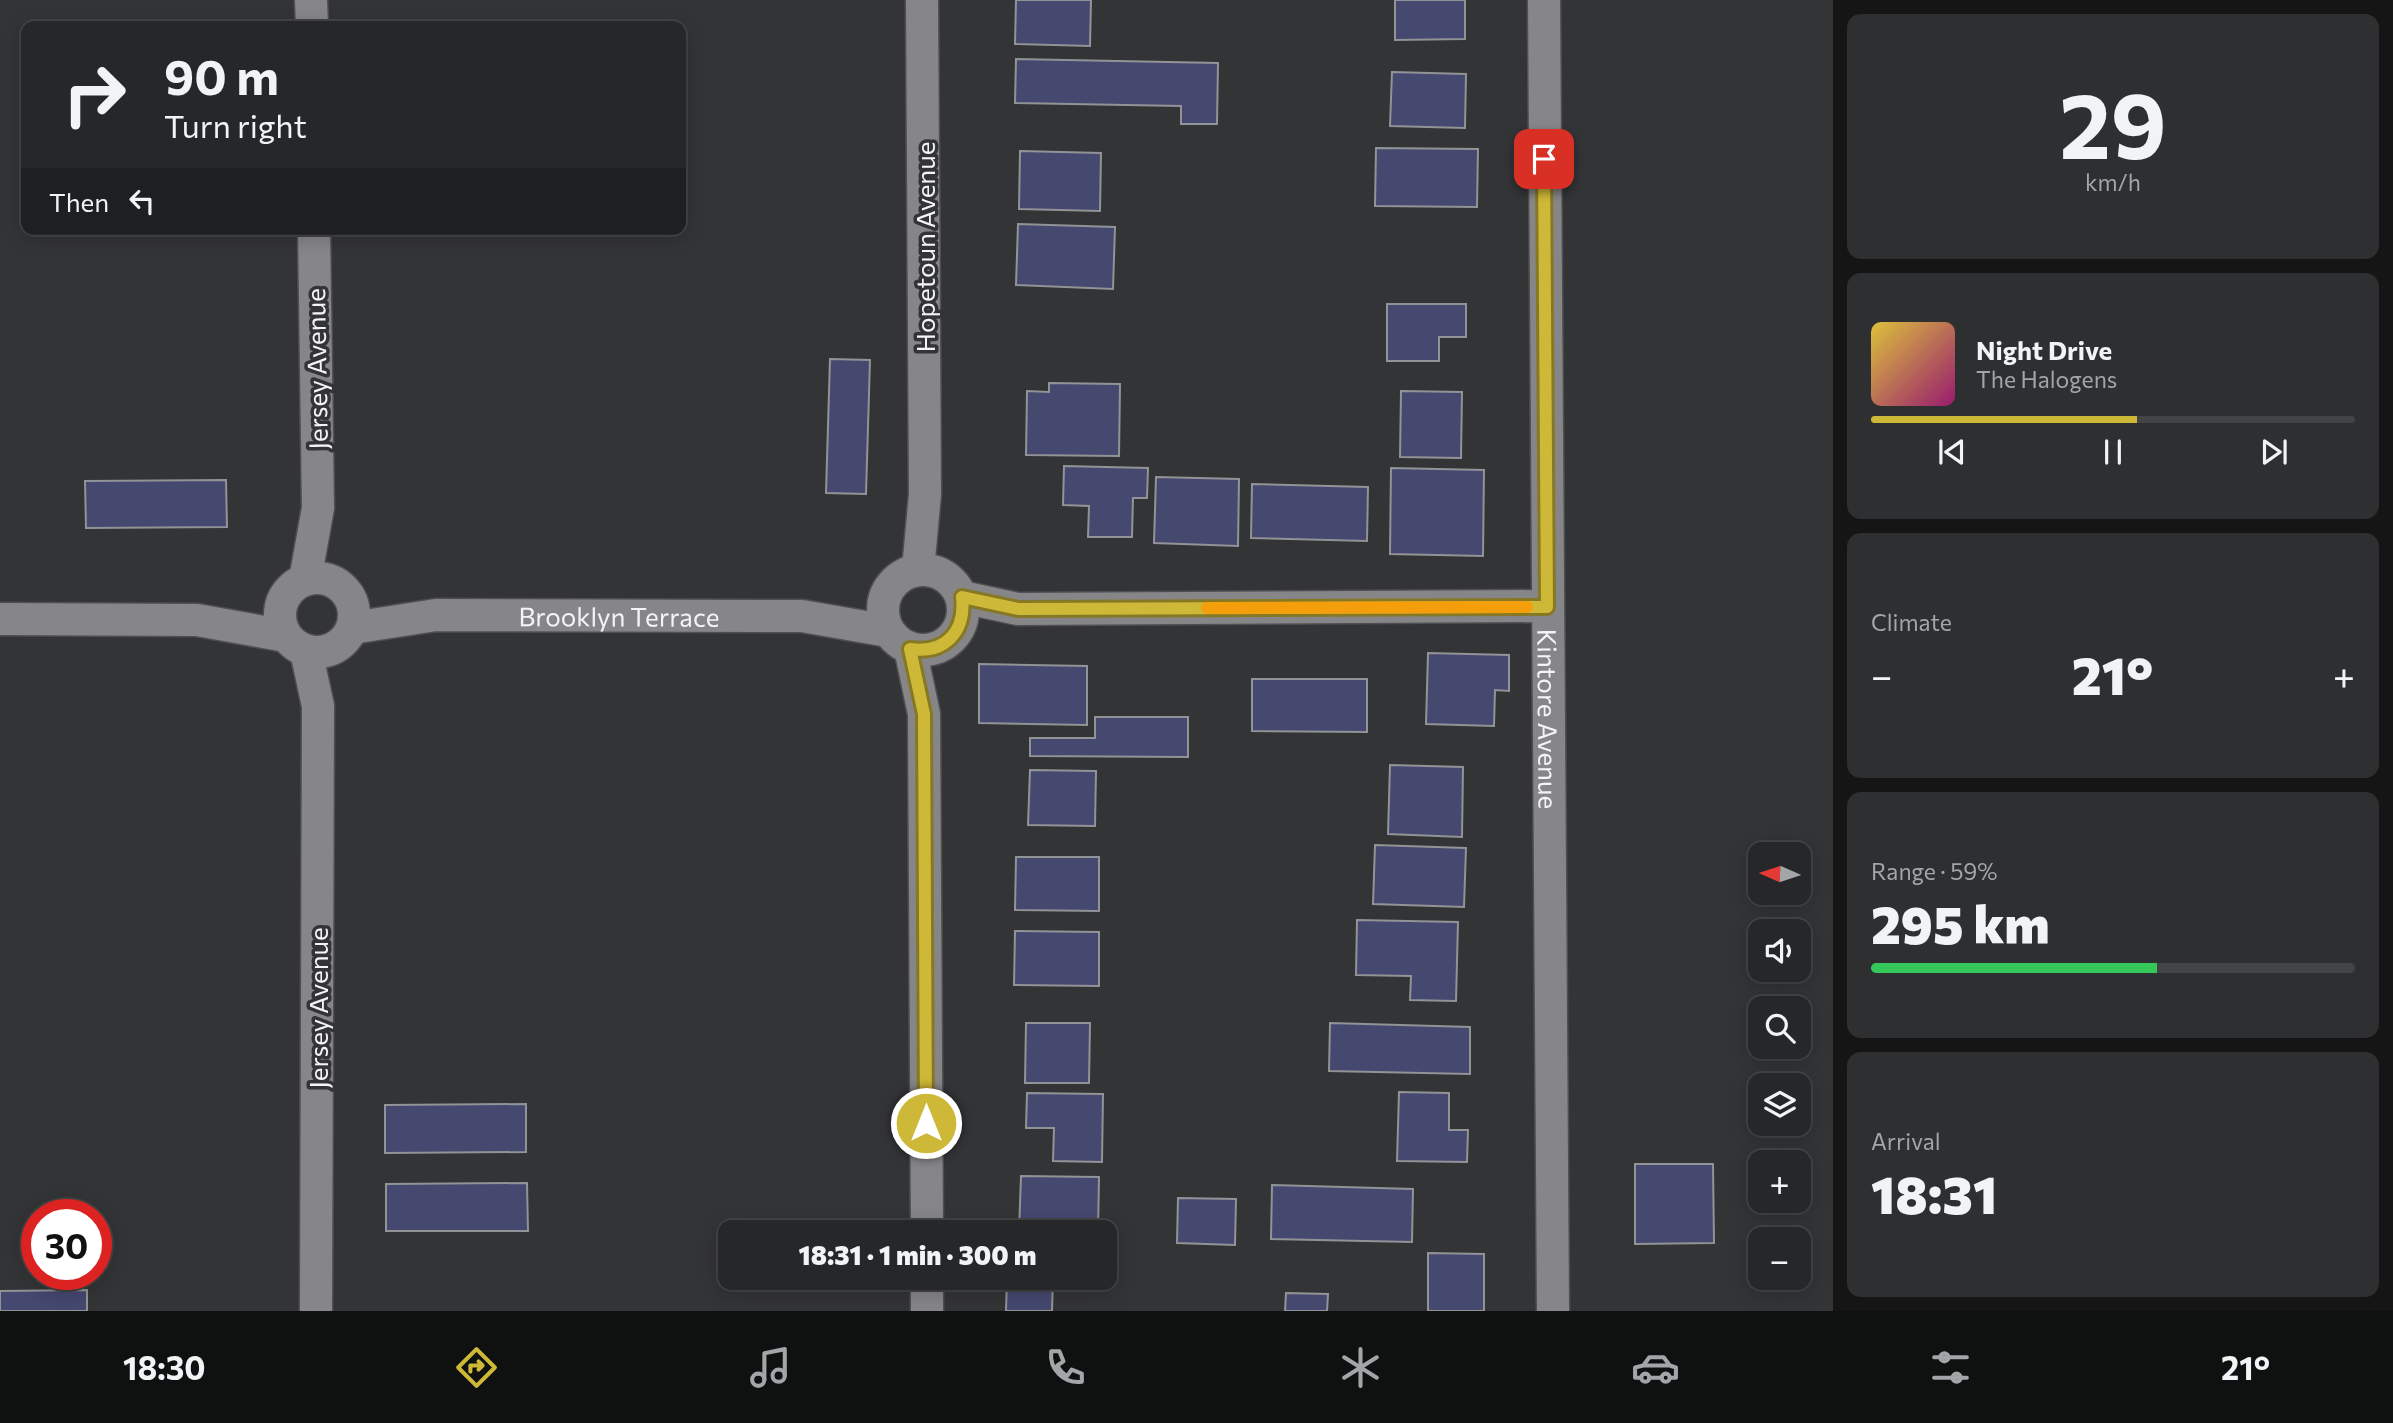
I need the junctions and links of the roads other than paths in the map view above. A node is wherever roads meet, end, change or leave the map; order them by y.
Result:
1 (311, 0) edge
2 (922, 0) edge
3 (1544, 0) edge
4 (312, 21) edge
5 (314, 235) edge
6 (318, 508) junction
7 (304, 580) junction
8 (885, 596) junction
9 (946, 603) junction
10 (281, 605) junction
11 (1547, 607) junction
12 (802, 616) junction
13 (0, 619) edge
14 (197, 620) junction
15 (329, 624) junction
16 (899, 640) junction
17 (924, 714) junction
18 (927, 1220) edge
19 (927, 1290) edge
20 (316, 1311) edge
21 (927, 1311) edge
22 (1553, 1311) edge

1 - 4 street
2 - 9 street, Hopetoun Avenue
3 - 11 street, Kintore Avenue
5 - 6 street, Jersey Avenue
6 - 7 street, Jersey Avenue
6 - 15 street, Jersey Avenue
7 - 10 street
7 - 15 street
8 - 9 street
8 - 12 street, Brooklyn Terrace
8 - 16 street, Hopetoun Avenue
9 - 11 street
9 - 16 street, Brooklyn Terrace
9 - 17 street, Hopetoun Avenue
10 - 14 street, Brooklyn Terrace
10 - 15 street
11 - 22 street, Kintore Avenue
12 - 15 street, Brooklyn Terrace
12 - 16 street, Brooklyn Terrace
13 - 14 street, Brooklyn Terrace
14 - 15 street, Brooklyn Terrace
15 - 20 street, Jersey Avenue
16 - 17 street, Hopetoun Avenue
17 - 18 street, Hopetoun Avenue
19 - 21 street

